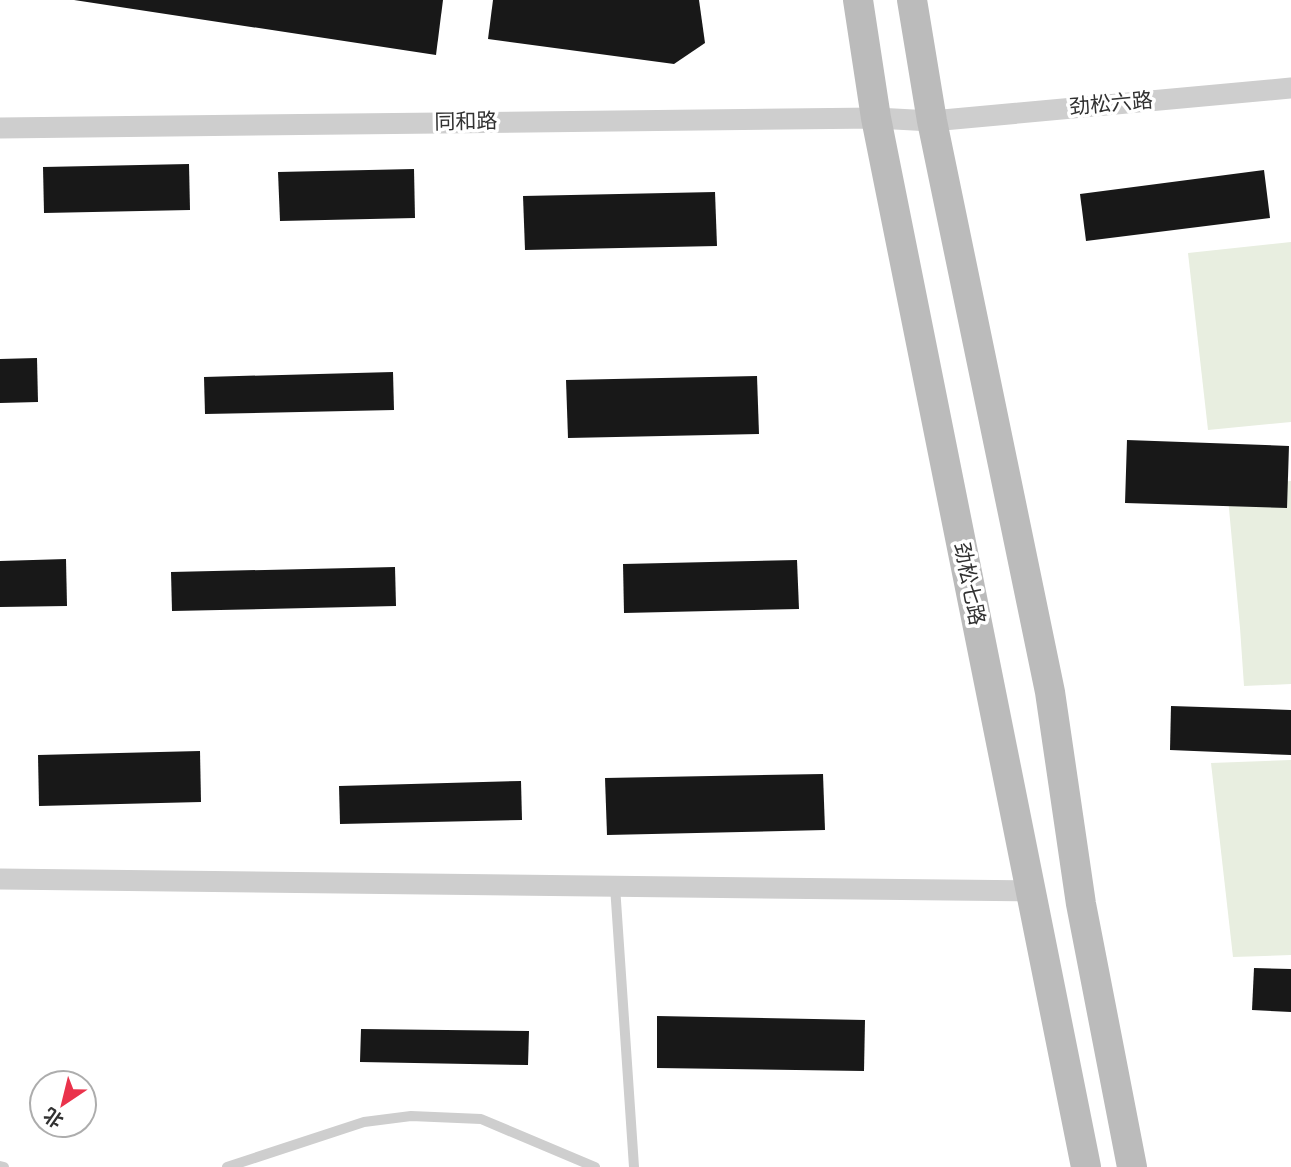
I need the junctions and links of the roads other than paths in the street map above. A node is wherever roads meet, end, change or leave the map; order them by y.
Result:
1 (858, 0) edge
2 (912, 0) edge
3 (1291, 88) edge
4 (876, 118) junction
5 (932, 121) junction
6 (0, 128) edge
7 (0, 878) edge
8 (615, 886) junction
9 (1030, 891) junction
10 (227, 1167) edge
11 (595, 1167) edge
12 (635, 1167) edge
13 (1086, 1167) edge
14 (1132, 1167) edge

1 - 4 main road, 劲松七路
2 - 5 main road
3 - 5 street, 劲松六路
4 - 5 street, 同和路
4 - 6 street, 同和路
4 - 9 main road, 劲松七路
5 - 14 main road
7 - 8 street
8 - 9 street
8 - 12 lane
9 - 13 main road, 劲松七路
10 - 11 lane

